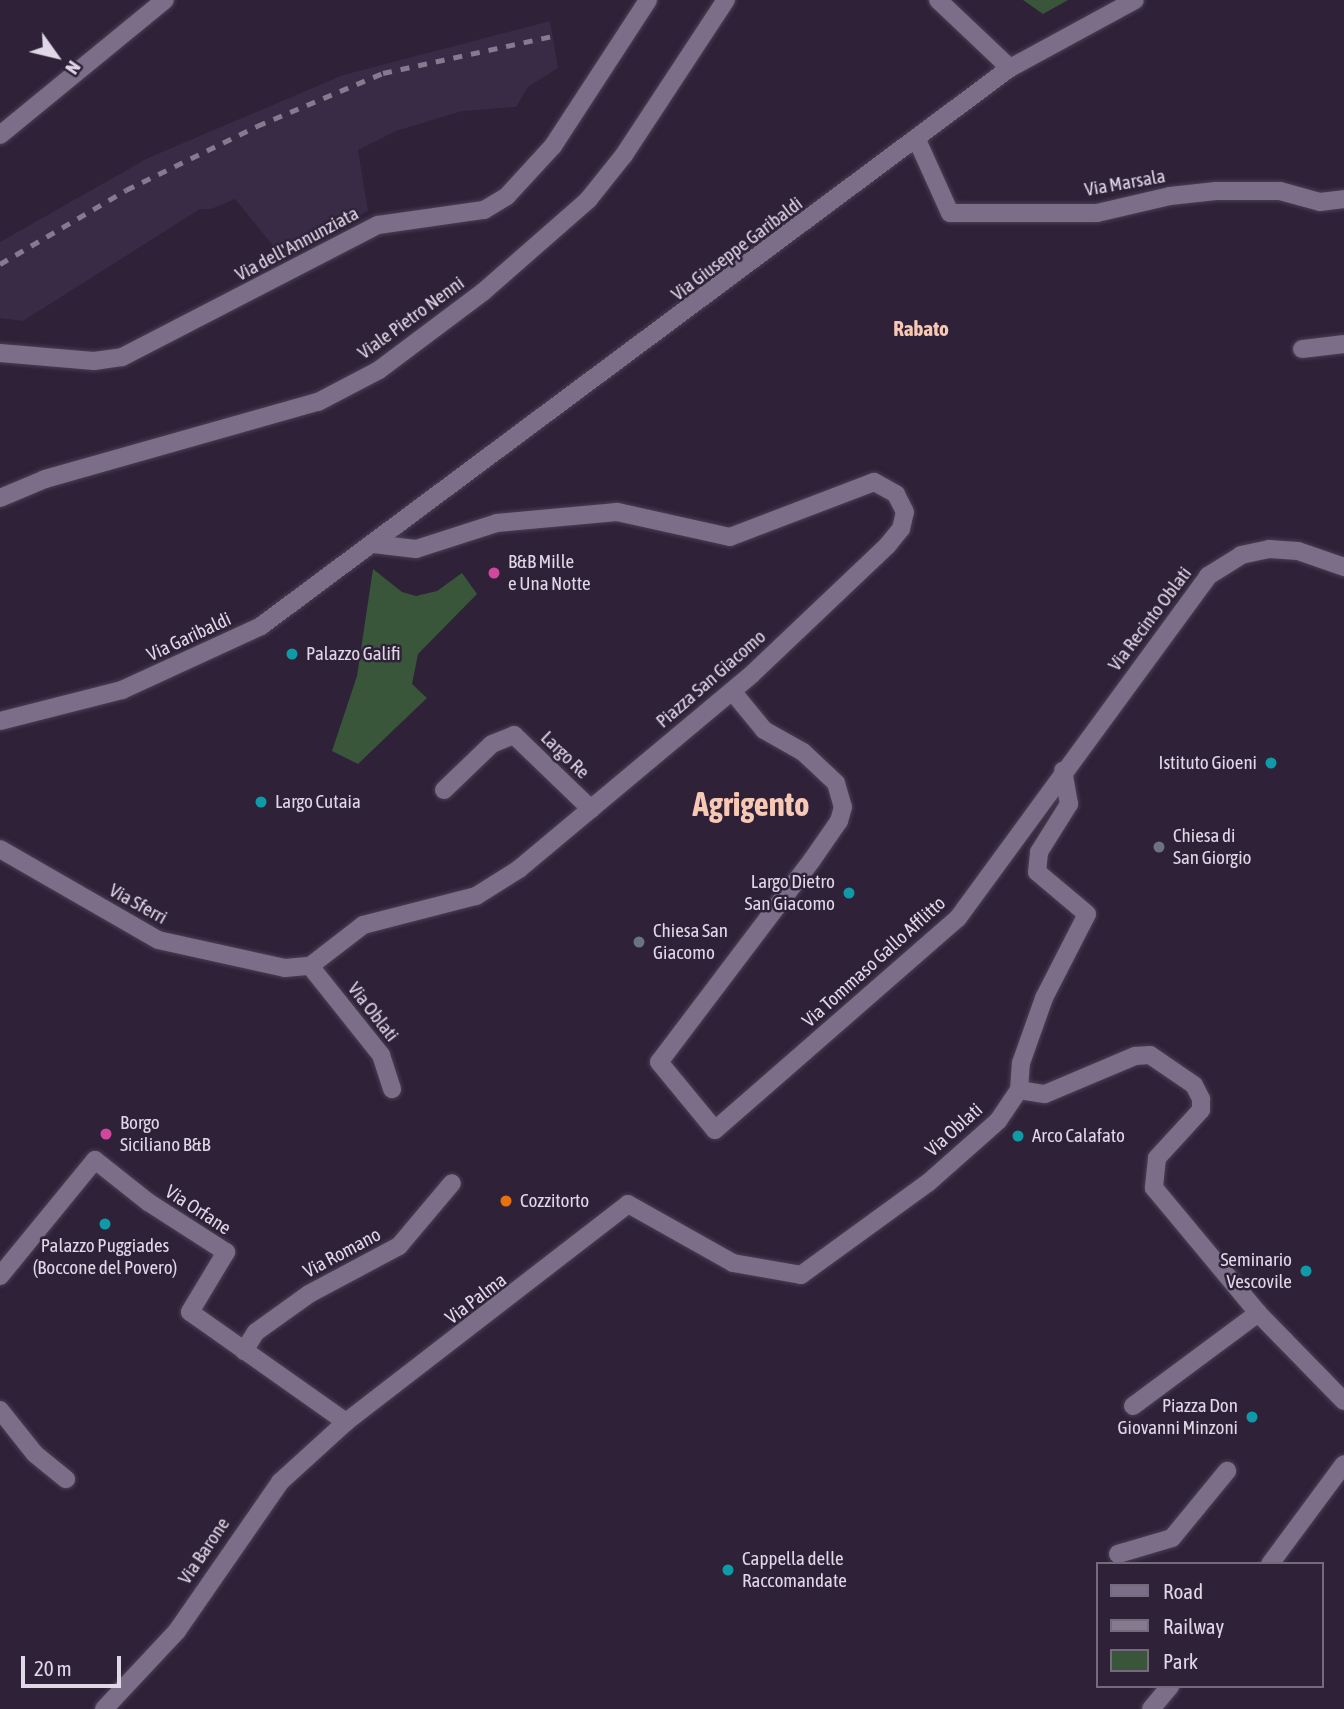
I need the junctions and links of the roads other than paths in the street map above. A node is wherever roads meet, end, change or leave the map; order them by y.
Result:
1 (165, 0) edge
2 (648, 0) edge
3 (726, 0) edge
4 (938, 0) edge
5 (1135, 0) edge
6 (1010, 68) junction
7 (0, 135) edge
8 (917, 140) junction
9 (1344, 198) edge
10 (1344, 344) edge
11 (1302, 349) dead end
12 (0, 353) edge
13 (0, 498) edge
14 (373, 544) junction
15 (1344, 567) edge
16 (732, 691) junction
17 (0, 721) edge
18 (1063, 771) junction
19 (444, 790) dead end
20 (591, 809) junction
21 (0, 849) edge
22 (310, 966) junction
23 (392, 1089) dead end
24 (1019, 1090) junction
25 (452, 1183) dead end
26 (628, 1205) joint
27 (0, 1276) edge
28 (1258, 1312) junction
29 (244, 1351) junction
30 (1344, 1401) edge
31 (1133, 1406) dead end
32 (0, 1410) edge
33 (346, 1422) junction
34 (1344, 1464) edge
35 (1227, 1472) dead end
36 (66, 1479) dead end
37 (1118, 1554) dead end
38 (1271, 1562) edge
39 (1168, 1688) edge
40 (104, 1709) edge
41 (1151, 1709) edge

1 - 7 street
2 - 12 street, Via dell'Annunziata
3 - 13 street, Viale Pietro Nenni
4 - 6 street
5 - 6 street, Via Giuseppe Garibaldi
6 - 8 street, Via Giuseppe Garibaldi
8 - 9 street, Via Marsala
8 - 14 street, Via Giuseppe Garibaldi
10 - 11 street
14 - 16 street, Piazza San Giacomo
14 - 17 street, Via Garibaldi
15 - 18 street, Via Recinto Oblati
16 - 18 street, Via Tommaso Gallo Afflitto
16 - 20 street, Piazza San Giacomo
18 - 24 street, Via Oblati
19 - 20 street, Largo Re
20 - 22 street, Piazza San Giacomo
21 - 22 street, Via Sferri
22 - 23 street, Via Oblati
24 - 26 street, Via Oblati
24 - 28 street
25 - 29 street, Via Romano
26 - 33 street, Via Palma
27 - 29 street, Via Orfane
28 - 30 street
28 - 31 street
29 - 33 street, Via Orfane
32 - 36 street
33 - 40 street, Via Barone
34 - 38 street
35 - 37 street
39 - 41 street

